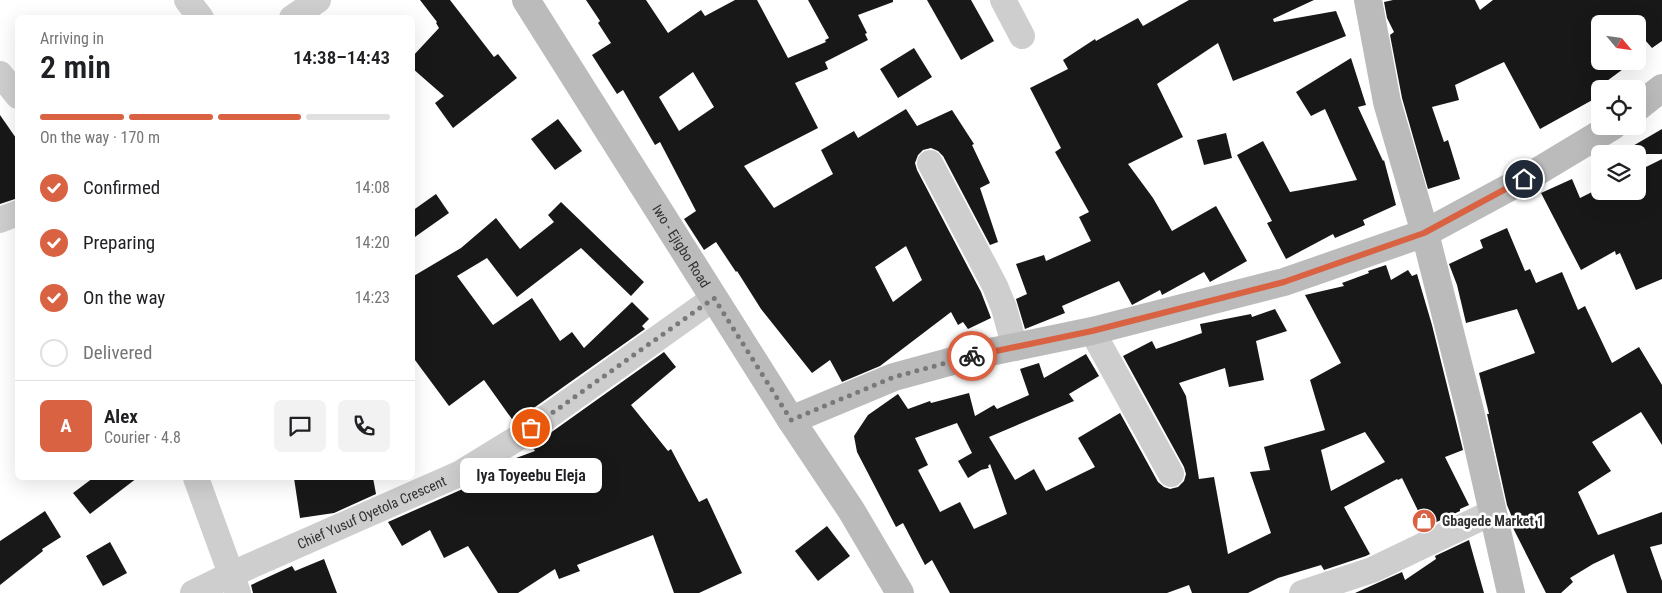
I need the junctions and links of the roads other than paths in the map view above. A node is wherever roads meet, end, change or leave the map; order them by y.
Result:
1 (187, 0) edge
2 (318, 0) edge
3 (526, 0) edge
4 (1003, 0) edge
5 (1368, 0) edge
6 (199, 15) edge
7 (296, 15) edge
8 (1022, 36) dead end
9 (0, 74) edge
10 (1662, 88) edge
11 (15, 92) edge
12 (1646, 101) edge
13 (1598, 135) edge
14 (930, 162) dead end
15 (15, 214) edge
16 (0, 220) edge
17 (1424, 233) junction
18 (714, 298) junction
19 (1092, 331) junction
20 (1016, 348) junction
21 (791, 420) junction
22 (1171, 474) dead end
23 (197, 480) edge
24 (1493, 512) junction
25 (235, 583) edge
26 (194, 593) edge
27 (900, 593) edge
28 (1302, 593) edge
29 (1511, 593) edge

1 - 6 street
2 - 7 street
3 - 18 main road, Iwo - Ejigbo Road
4 - 8 street
5 - 17 main road
9 - 11 street
10 - 12 main road
13 - 17 main road
14 - 20 street
15 - 16 street
17 - 19 main road
17 - 24 main road
18 - 21 main road, Iwo - Ejigbo Road
18 - 25 street, Chief Yusuf Oyetola Crescent
19 - 20 main road
19 - 22 street
20 - 21 main road
21 - 27 main road, Iwo - Ejigbo Road
23 - 25 street
24 - 28 street
24 - 29 main road
25 - 26 street, Chief Yusuf Oyetola Crescent

